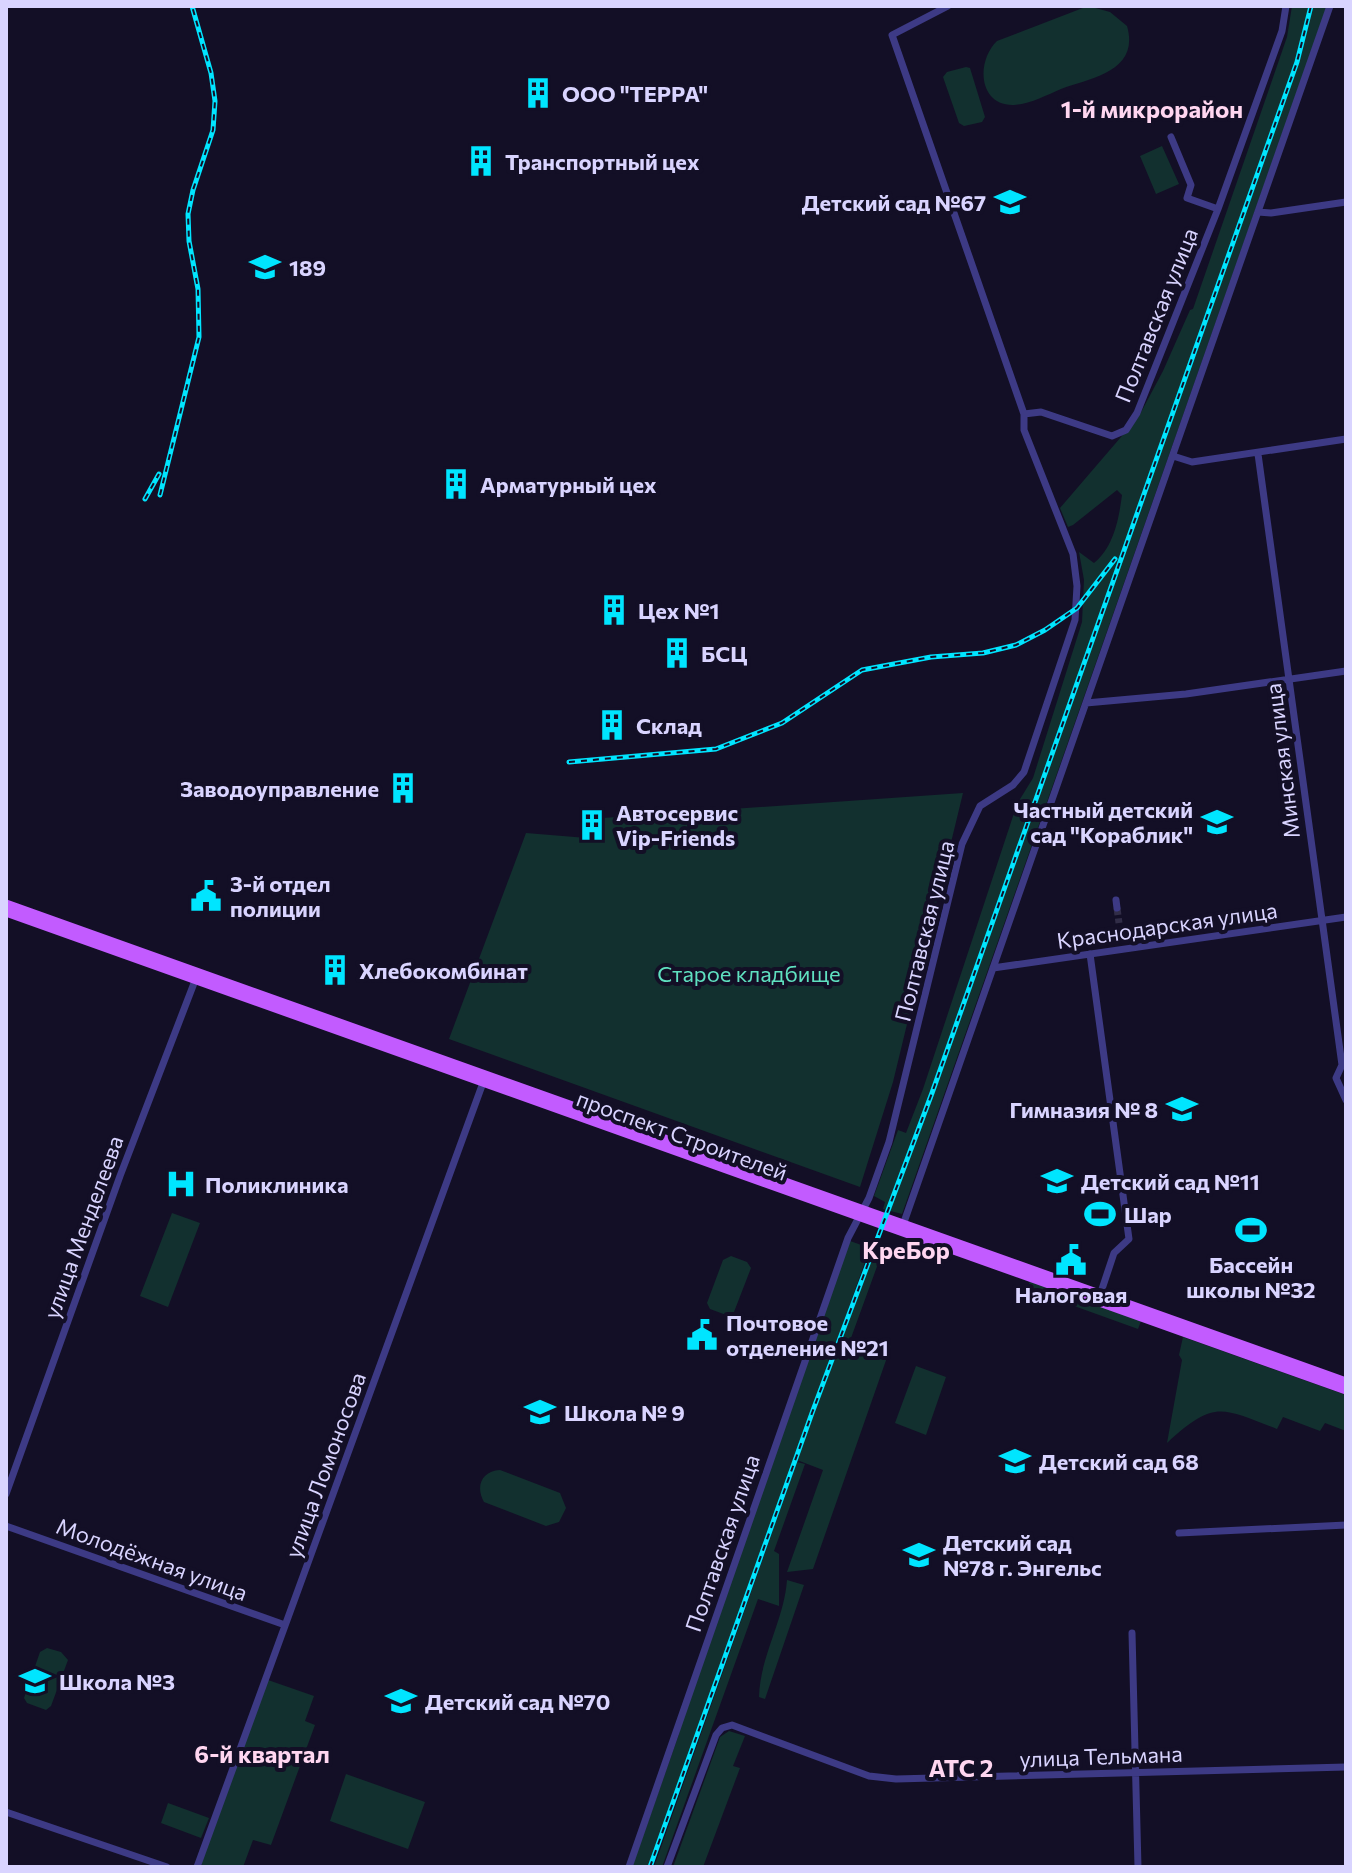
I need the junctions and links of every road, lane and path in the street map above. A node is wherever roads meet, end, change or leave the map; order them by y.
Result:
1 (948, 6) edge
2 (1286, 6) edge
3 (1330, 6) edge
4 (1171, 137) dead end
5 (1346, 202) edge
6 (1218, 209) junction
7 (1258, 212) junction
8 (1024, 414) junction
9 (1346, 439) edge
10 (1258, 454) junction
11 (1173, 456) junction
12 (1346, 671) edge
13 (1291, 679) junction
14 (1086, 703) junction
15 (6, 904) edge
16 (6, 912) edge
17 (1346, 917) edge
18 (1322, 921) junction
19 (1090, 954) junction
20 (993, 968) junction
21 (196, 976) junction
22 (1344, 1066) edge
23 (484, 1080) junction
24 (1346, 1100) edge
25 (860, 1214) junction
26 (902, 1228) junction
27 (1100, 1295) junction
28 (1346, 1382) edge
29 (1346, 1390) edge
30 (6, 1494) edge
31 (1346, 1525) edge
32 (6, 1526) edge
33 (1179, 1533) dead end
34 (285, 1625) junction
35 (1132, 1633) dead end
36 (1346, 1767) edge
37 (1137, 1772) junction
38 (6, 1812) edge
39 (163, 1866) edge
40 (197, 1867) edge
41 (629, 1867) edge
42 (667, 1867) edge
43 (1138, 1867) edge

1 - 8 street
2 - 6 street, Полтавская улица
3 - 7 street
4 - 6 street
5 - 7 street
6 - 8 street, Полтавская улица
7 - 11 street
8 - 25 street, Полтавская улица
9 - 10 street
10 - 11 street
10 - 13 street, Минская улица
11 - 14 street
12 - 13 street
13 - 14 street
13 - 18 street, Минская улица
14 - 20 street
15 - 21 main road, проспект Строителей
16 - 21 main road, проспект Строителей
17 - 18 street, Краснодарская улица
18 - 19 street, Краснодарская улица
18 - 22 street, Минская улица
19 - 20 street, Краснодарская улица
19 - 27 street
20 - 26 street
21 - 23 main road, проспект Строителей
21 - 30 street, улица Менделеева
22 - 24 street, Минская улица
23 - 25 main road, проспект Строителей
23 - 34 street, улица Ломоносова
25 - 26 main road, проспект Строителей
25 - 41 street, Полтавская улица
26 - 27 main road, проспект Строителей
26 - 29 main road, проспект Строителей
27 - 28 main road, проспект Строителей
31 - 33 street
32 - 34 street, Молодёжная улица
34 - 40 street, улица Ломоносова
35 - 37 street
36 - 37 street, улица Тельмана
37 - 42 street, улица Тельмана
37 - 43 street
38 - 39 street

